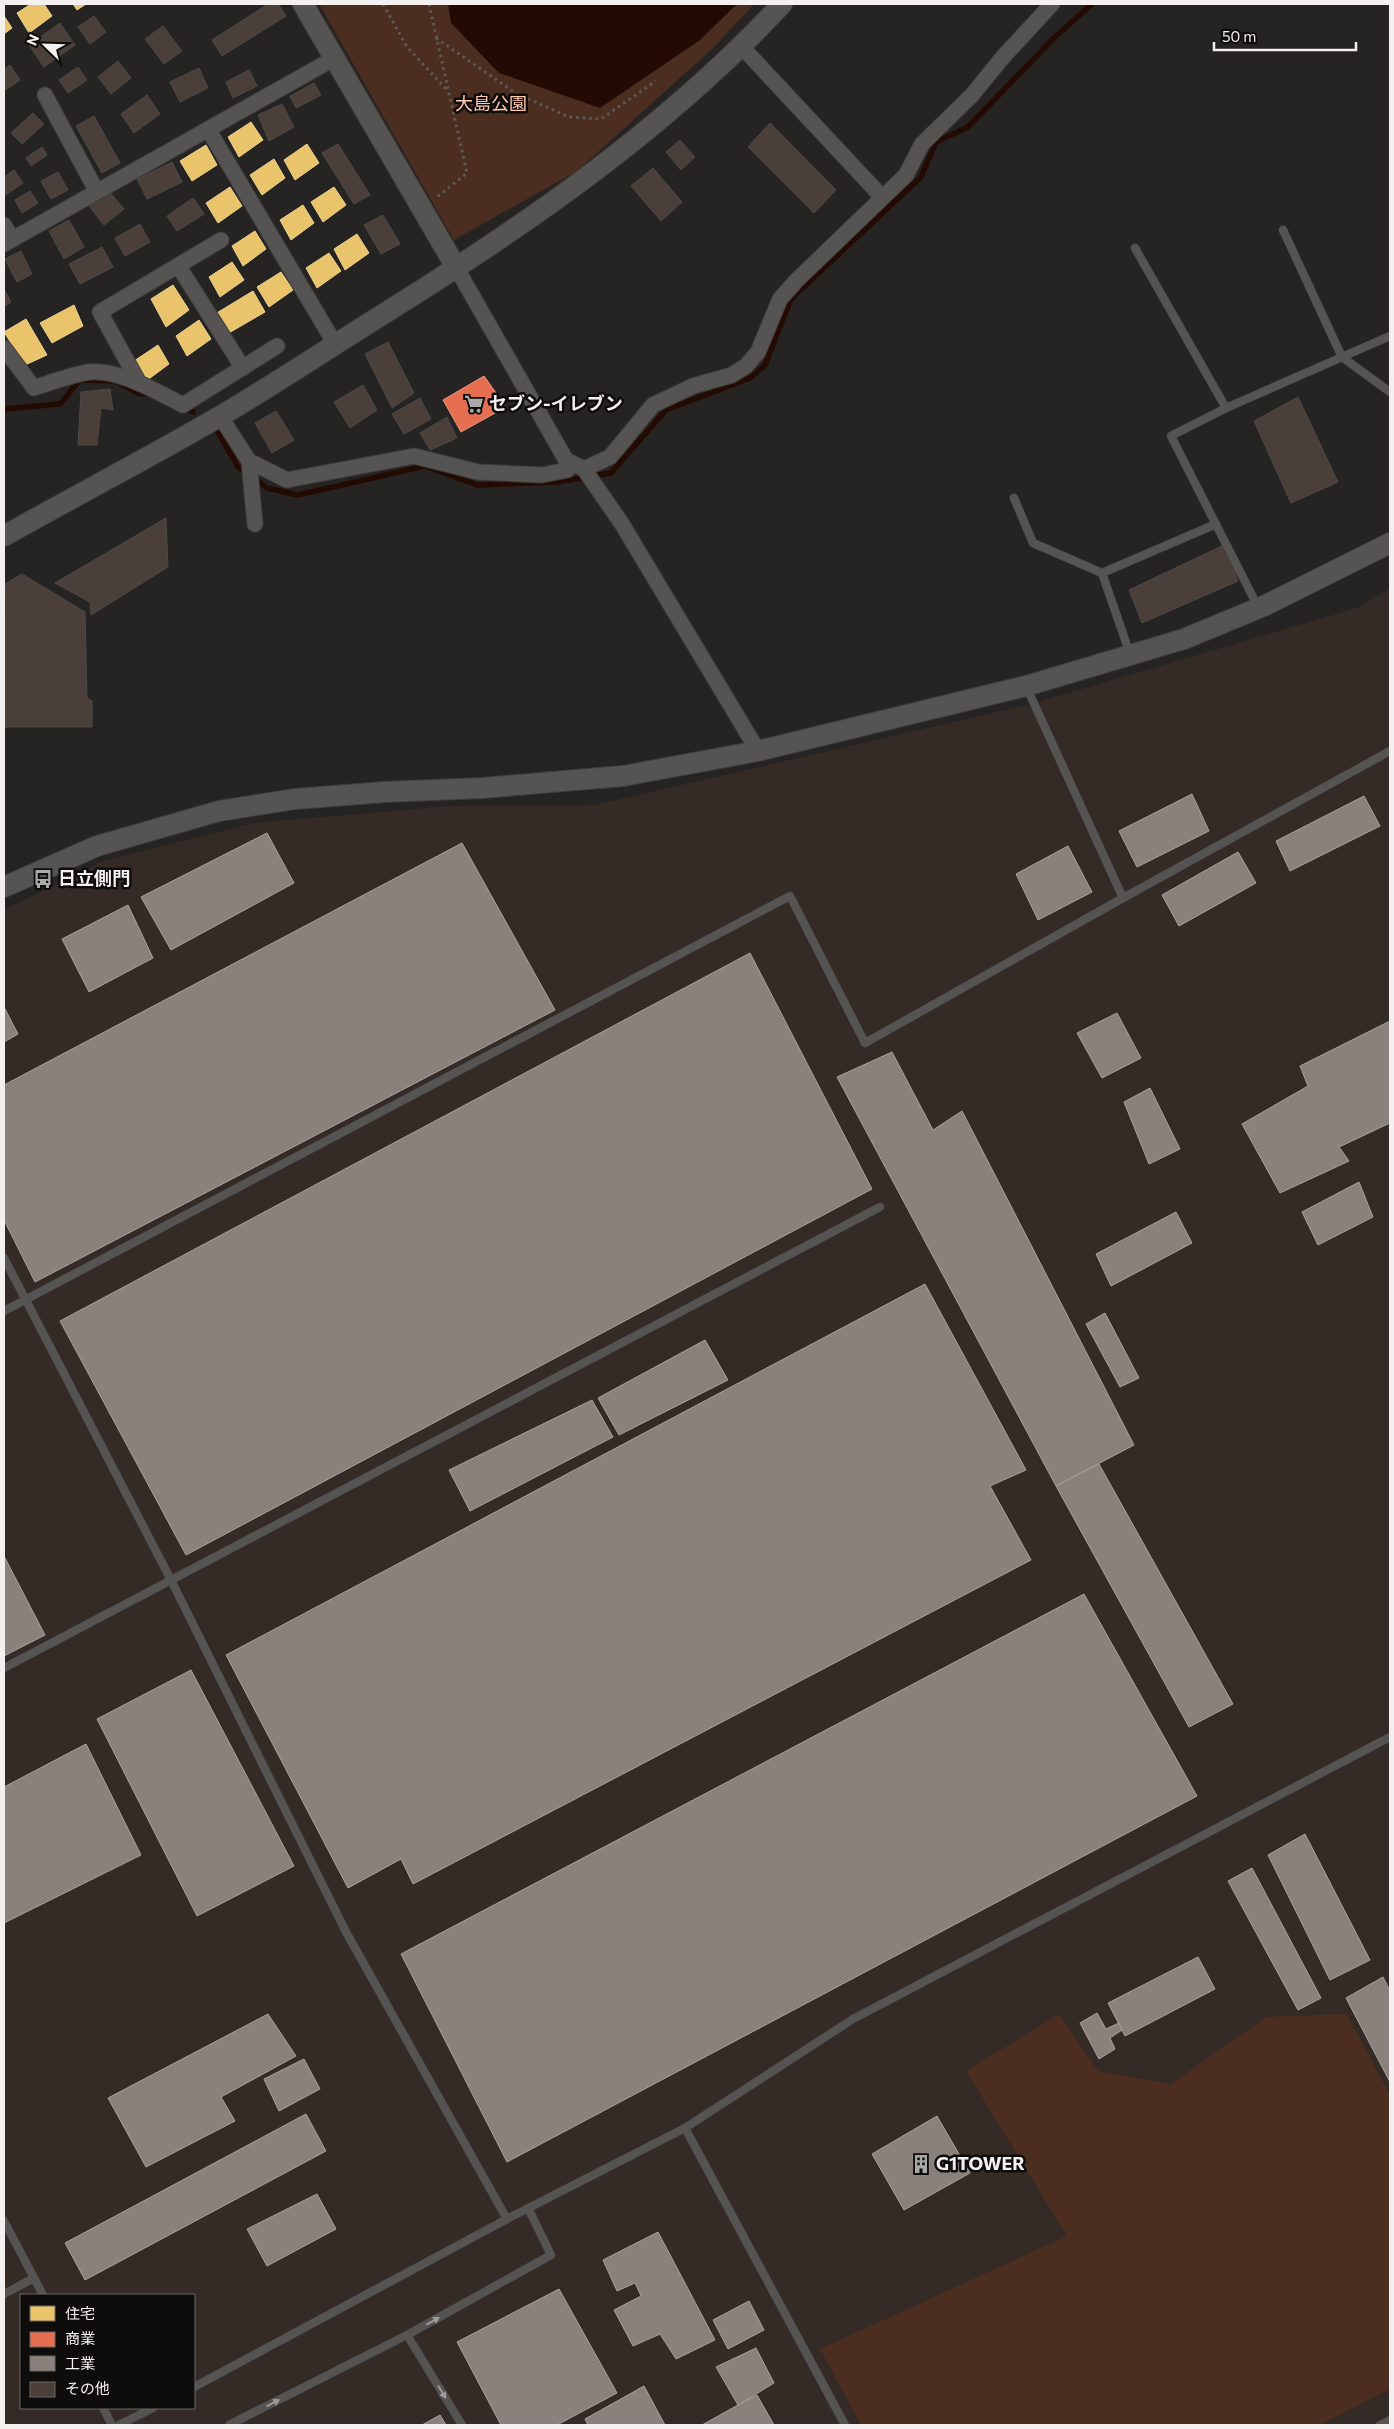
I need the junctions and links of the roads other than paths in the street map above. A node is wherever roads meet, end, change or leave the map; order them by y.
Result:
1 (303, 4) edge
2 (782, 4) edge
3 (1052, 4) edge
4 (742, 47) junction
5 (333, 59) junction
6 (45, 95) dead end
7 (208, 129) junction
8 (97, 192) junction
9 (882, 197) junction
10 (4, 225) edge
11 (1283, 230) dead end
12 (221, 240) dead end
13 (8, 242) edge
14 (1135, 248) dead end
15 (179, 267) junction
16 (457, 269) junction
17 (1390, 336) edge
18 (336, 344) junction
19 (277, 346) dead end
20 (4, 348) edge
21 (1342, 357) junction
22 (244, 368) junction
23 (139, 383) junction
24 (1390, 392) edge
25 (1226, 408) junction
26 (220, 416) junction
27 (249, 462) junction
28 (570, 462) junction
29 (585, 470) junction
30 (1014, 498) dead end
31 (255, 524) dead end
32 (1216, 524) junction
33 (4, 536) edge
34 (1390, 543) edge
35 (1102, 573) junction
36 (1258, 608) junction
37 (1130, 656) junction
38 (1026, 686) junction
39 (758, 751) junction
40 (1390, 751) edge
41 (4, 887) edge
42 (1123, 898) junction
43 (880, 1207) dead end
44 (4, 1258) edge
45 (25, 1299) junction
46 (4, 1311) edge
47 (171, 1580) junction
48 (4, 1668) edge
49 (1390, 1737) edge
50 (685, 2128) junction
51 (528, 2208) junction
52 (507, 2219) junction
53 (4, 2221) edge
54 (34, 2278) junction
55 (4, 2294) edge
56 (42, 2294) edge
57 (407, 2335) junction
58 (195, 2385) edge
59 (104, 2409) edge
60 (151, 2409) edge
61 (1390, 2420) edge
62 (112, 2425) edge
63 (119, 2425) edge
64 (229, 2425) edge
65 (462, 2425) edge
66 (844, 2425) edge
67 (1380, 2425) edge

1 - 5 street
2 - 4 street
3 - 9 street
4 - 9 street
4 - 16 street
5 - 7 street
5 - 16 street
6 - 8 street
7 - 8 street
7 - 18 street
8 - 13 street
9 - 29 street
10 - 13 street
11 - 21 lane
12 - 15 street
14 - 25 lane
15 - 22 street
15 - 23 street
16 - 18 street
16 - 28 street
17 - 21 lane
18 - 26 street
19 - 22 street
20 - 23 street
21 - 24 lane
21 - 25 lane
22 - 23 street
25 - 32 lane
26 - 27 street
26 - 33 street
27 - 28 street
27 - 31 street
28 - 29 street
29 - 39 street
30 - 35 lane
32 - 35 lane
32 - 36 lane
34 - 36 street
35 - 37 lane
36 - 37 street
37 - 38 street
38 - 39 street
38 - 42 lane
39 - 41 street
40 - 42 lane
42 - 45 lane
43 - 47 lane
44 - 45 lane
45 - 46 lane
45 - 47 lane
47 - 48 lane
47 - 52 lane
49 - 50 lane
50 - 51 lane
50 - 66 lane
51 - 52 lane
57 -> 51 lane
52 - 58 lane
53 - 54 lane
54 - 55 lane
54 - 56 lane
64 -> 57 lane
57 -> 65 lane
59 - 62 lane
60 - 63 lane
61 - 67 lane

